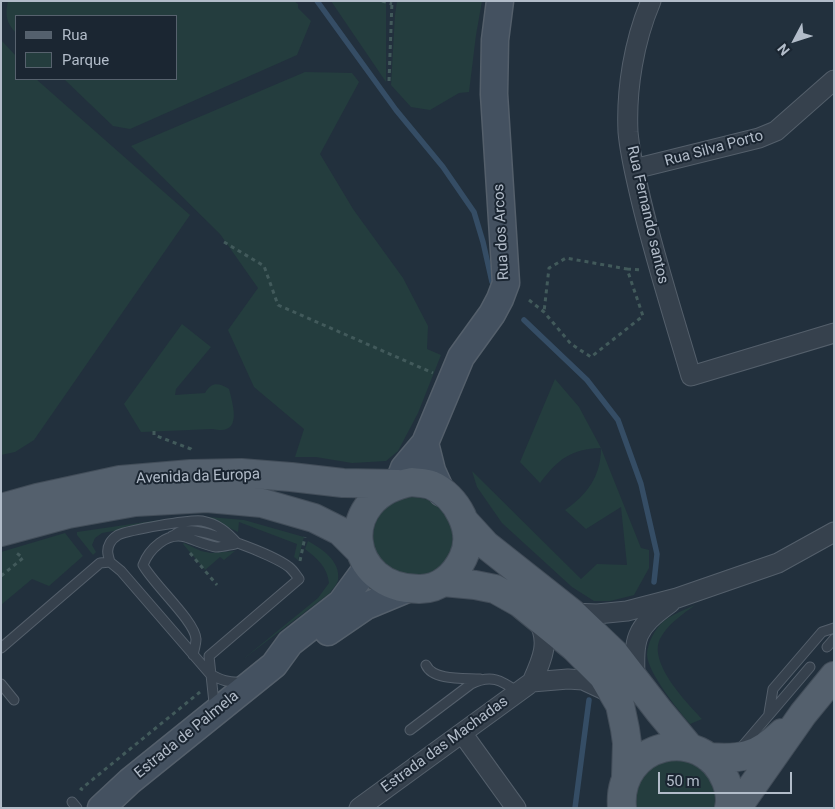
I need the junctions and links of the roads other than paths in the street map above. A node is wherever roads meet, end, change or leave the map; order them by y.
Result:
1 (500, 1) edge
2 (651, 1) edge
3 (834, 80) edge
4 (634, 169) junction
5 (834, 333) edge
6 (425, 442) junction
7 (398, 484) junction
8 (442, 493) junction
9 (1, 508) edge
10 (465, 522) junction
11 (834, 532) edge
12 (5, 542) edge
13 (238, 544) junction
14 (364, 558) junction
15 (110, 562) junction
16 (443, 582) junction
17 (407, 589) junction
18 (677, 598) junction
19 (534, 613) junction
20 (572, 613) junction
21 (834, 628) edge
22 (834, 639) edge
23 (827, 646) dead end
24 (1, 648) edge
25 (193, 654) junction
26 (274, 665) junction
27 (426, 665) dead end
28 (822, 671) edge
29 (210, 674) junction
30 (481, 679) junction
31 (254, 681) junction
32 (1, 684) edge
33 (525, 687) junction
34 (624, 687) junction
35 (14, 700) dead end
36 (803, 714) junction
37 (769, 715) junction
38 (209, 717) junction
39 (410, 730) dead end
40 (462, 733) junction
41 (710, 754) junction
42 (626, 777) junction
43 (101, 808) edge
44 (359, 808) edge
45 (516, 808) edge
46 (622, 808) edge
47 (729, 808) edge
48 (737, 808) edge

1 - 6 street, Rua dos Arcos
2 - 4 street, Rua Fernando santos
3 - 4 street, Rua Silva Porto
4 - 5 street, Rua Fernando santos
6 - 7 street, Rua dos Arcos
6 - 8 street
7 - 8 main road
7 - 9 main road, Avenida da Europa
7 - 14 main road
8 - 10 main road
10 - 16 main road
10 - 20 main road
11 - 18 street
12 - 14 main road, Avenida da Europa
13 - 15 lane
13 - 25 lane
13 - 29 lane
14 - 17 main road
14 - 26 street, Estrada de Palmela
15 - 24 lane
15 - 25 lane
16 - 17 main road
16 - 19 main road
17 - 26 street, Estrada de Palmela
18 - 20 street
18 - 34 street
19 - 33 street, Estrada das Machadas
19 - 34 main road
20 - 34 main road
21 - 37 lane
22 - 23 lane
25 - 29 lane
26 - 31 street, Estrada de Palmela
27 - 30 lane
28 - 36 main road
28 - 37 lane
29 - 31 lane
29 - 38 lane
30 - 33 lane
30 - 39 lane
31 - 38 street, Estrada de Palmela
32 - 35 lane
33 - 34 street
33 - 40 street, Estrada das Machadas
34 - 41 main road
34 - 42 main road
36 - 41 main road
36 - 48 main road
37 - 41 lane
38 - 43 street, Estrada de Palmela
40 - 44 street, Estrada das Machadas
40 - 45 street
41 - 42 main road
41 - 47 main road
42 - 46 main road

